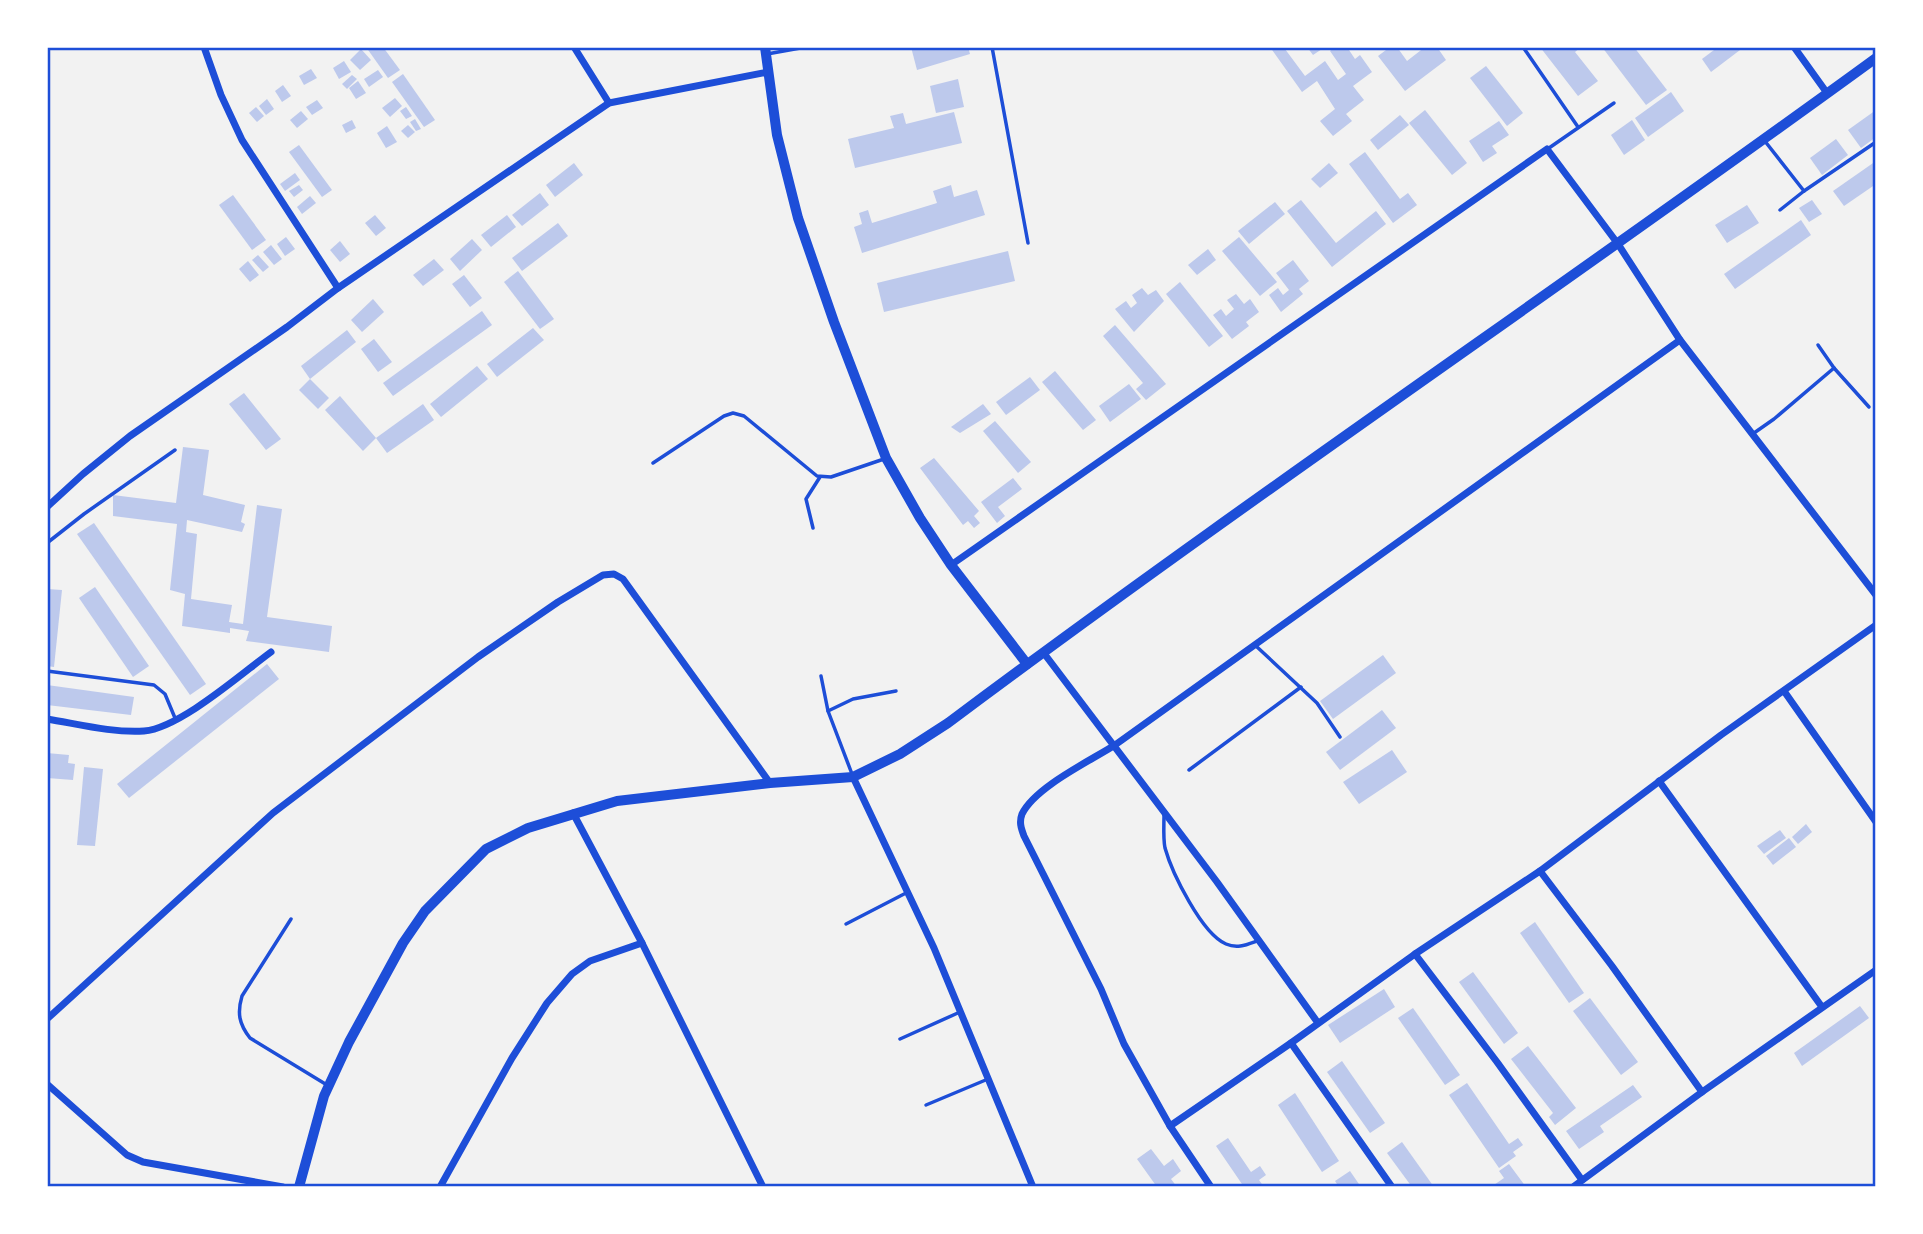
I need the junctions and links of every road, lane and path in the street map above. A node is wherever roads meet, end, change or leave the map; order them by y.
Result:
1 (204, 47) edge
2 (417, 47) edge
3 (425, 47) edge
4 (574, 47) edge
5 (806, 47) edge
6 (992, 47) edge
7 (1523, 47) edge
8 (1794, 47) edge
9 (766, 51) edge
10 (1876, 58) edge
11 (768, 72) junction
12 (1827, 93) junction
13 (609, 103) junction
14 (1614, 103) dead end
15 (1578, 127) junction
16 (1763, 139) junction
17 (1876, 142) edge
18 (1547, 149) junction
19 (1804, 191) junction
20 (1780, 210) dead end
21 (1028, 243) dead end
22 (1618, 244) junction
23 (338, 288) junction
24 (1681, 340) junction
25 (1818, 345) dead end
26 (1834, 368) junction
27 (1868, 407) dead end
28 (1753, 433) junction
29 (175, 450) dead end
30 (886, 458) junction
31 (653, 463) dead end
32 (820, 477) junction
33 (47, 507) edge
34 (813, 527) dead end
35 (47, 543) edge
36 (951, 565) junction
37 (1876, 596) edge
38 (1876, 625) edge
39 (1254, 644) junction
40 (271, 652) dead end
41 (1043, 652) junction
42 (1027, 664) junction
43 (47, 671) edge
44 (821, 676) dead end
45 (1301, 687) junction
46 (896, 691) dead end
47 (1784, 691) junction
48 (828, 711) junction
49 (47, 719) edge
50 (175, 720) junction
51 (1340, 737) dead end
52 (1115, 745) junction
53 (1189, 770) dead end
54 (853, 777) junction
55 (1659, 780) junction
56 (770, 783) junction
57 (1165, 811) junction
58 (573, 813) junction
59 (1876, 822) edge
60 (1539, 871) junction
61 (908, 892) junction
62 (292, 919) dead end
63 (846, 924) dead end
64 (1259, 940) junction
65 (642, 943) junction
66 (1415, 954) junction
67 (1876, 970) edge
68 (1822, 1007) junction
69 (960, 1012) junction
70 (47, 1019) edge
71 (1318, 1023) junction
72 (900, 1040) dead end
73 (1291, 1043) junction
74 (988, 1079) junction
75 (47, 1084) edge
76 (329, 1086) junction
77 (1702, 1092) junction
78 (926, 1105) dead end
79 (1170, 1126) junction
80 (1582, 1180) junction
81 (284, 1187) edge
82 (299, 1187) edge
83 (440, 1187) edge
84 (763, 1187) edge
85 (1032, 1187) edge
86 (1211, 1187) edge
87 (1392, 1187) edge
88 (1573, 1187) edge

1 - 23 street
2 - 3 lane
4 - 13 street
5 - 9 lane
6 - 21 lane
7 - 15 lane
8 - 12 street
9 - 11 street
10 - 12 street
11 - 13 street
11 - 30 street
12 - 16 street
13 - 23 street
14 - 15 lane
15 - 18 lane
16 - 19 lane
16 - 22 street
17 - 19 lane
18 - 22 street
18 - 36 street
19 - 20 lane
22 - 24 street
22 - 41 street
23 - 33 street
24 - 28 street
24 - 39 street
25 - 26 lane
26 - 27 lane
26 - 28 lane
28 - 37 street
29 - 35 lane
30 - 32 lane
30 - 36 street
31 - 32 lane
32 - 34 lane
36 - 42 street
38 - 47 street
39 - 45 lane
39 - 52 street
40 - 50 street
41 - 42 street
41 - 52 street
42 - 54 street
43 - 50 lane
44 - 48 lane
45 - 51 lane
45 - 53 lane
46 - 48 lane
47 - 55 street
47 - 59 street
48 - 54 lane
49 - 50 street
52 - 57 street
52 - 79 street
54 - 56 street
54 - 61 street
55 - 60 street
55 - 68 street
56 - 58 street
56 - 70 street
57 - 64 street
57 - 64 lane
58 - 65 street
58 - 76 street
60 - 66 street
60 - 77 street
61 - 63 lane
61 - 69 street
62 - 76 lane
64 - 71 street
65 - 83 street
65 - 84 street
66 - 71 street
66 - 80 street
67 - 68 street
68 - 77 street
69 - 72 lane
69 - 74 street
71 - 73 street
73 - 79 street
73 - 87 street
74 - 78 lane
74 - 85 street
75 - 81 street
76 - 82 street
77 - 80 street
79 - 86 street
80 - 88 street

